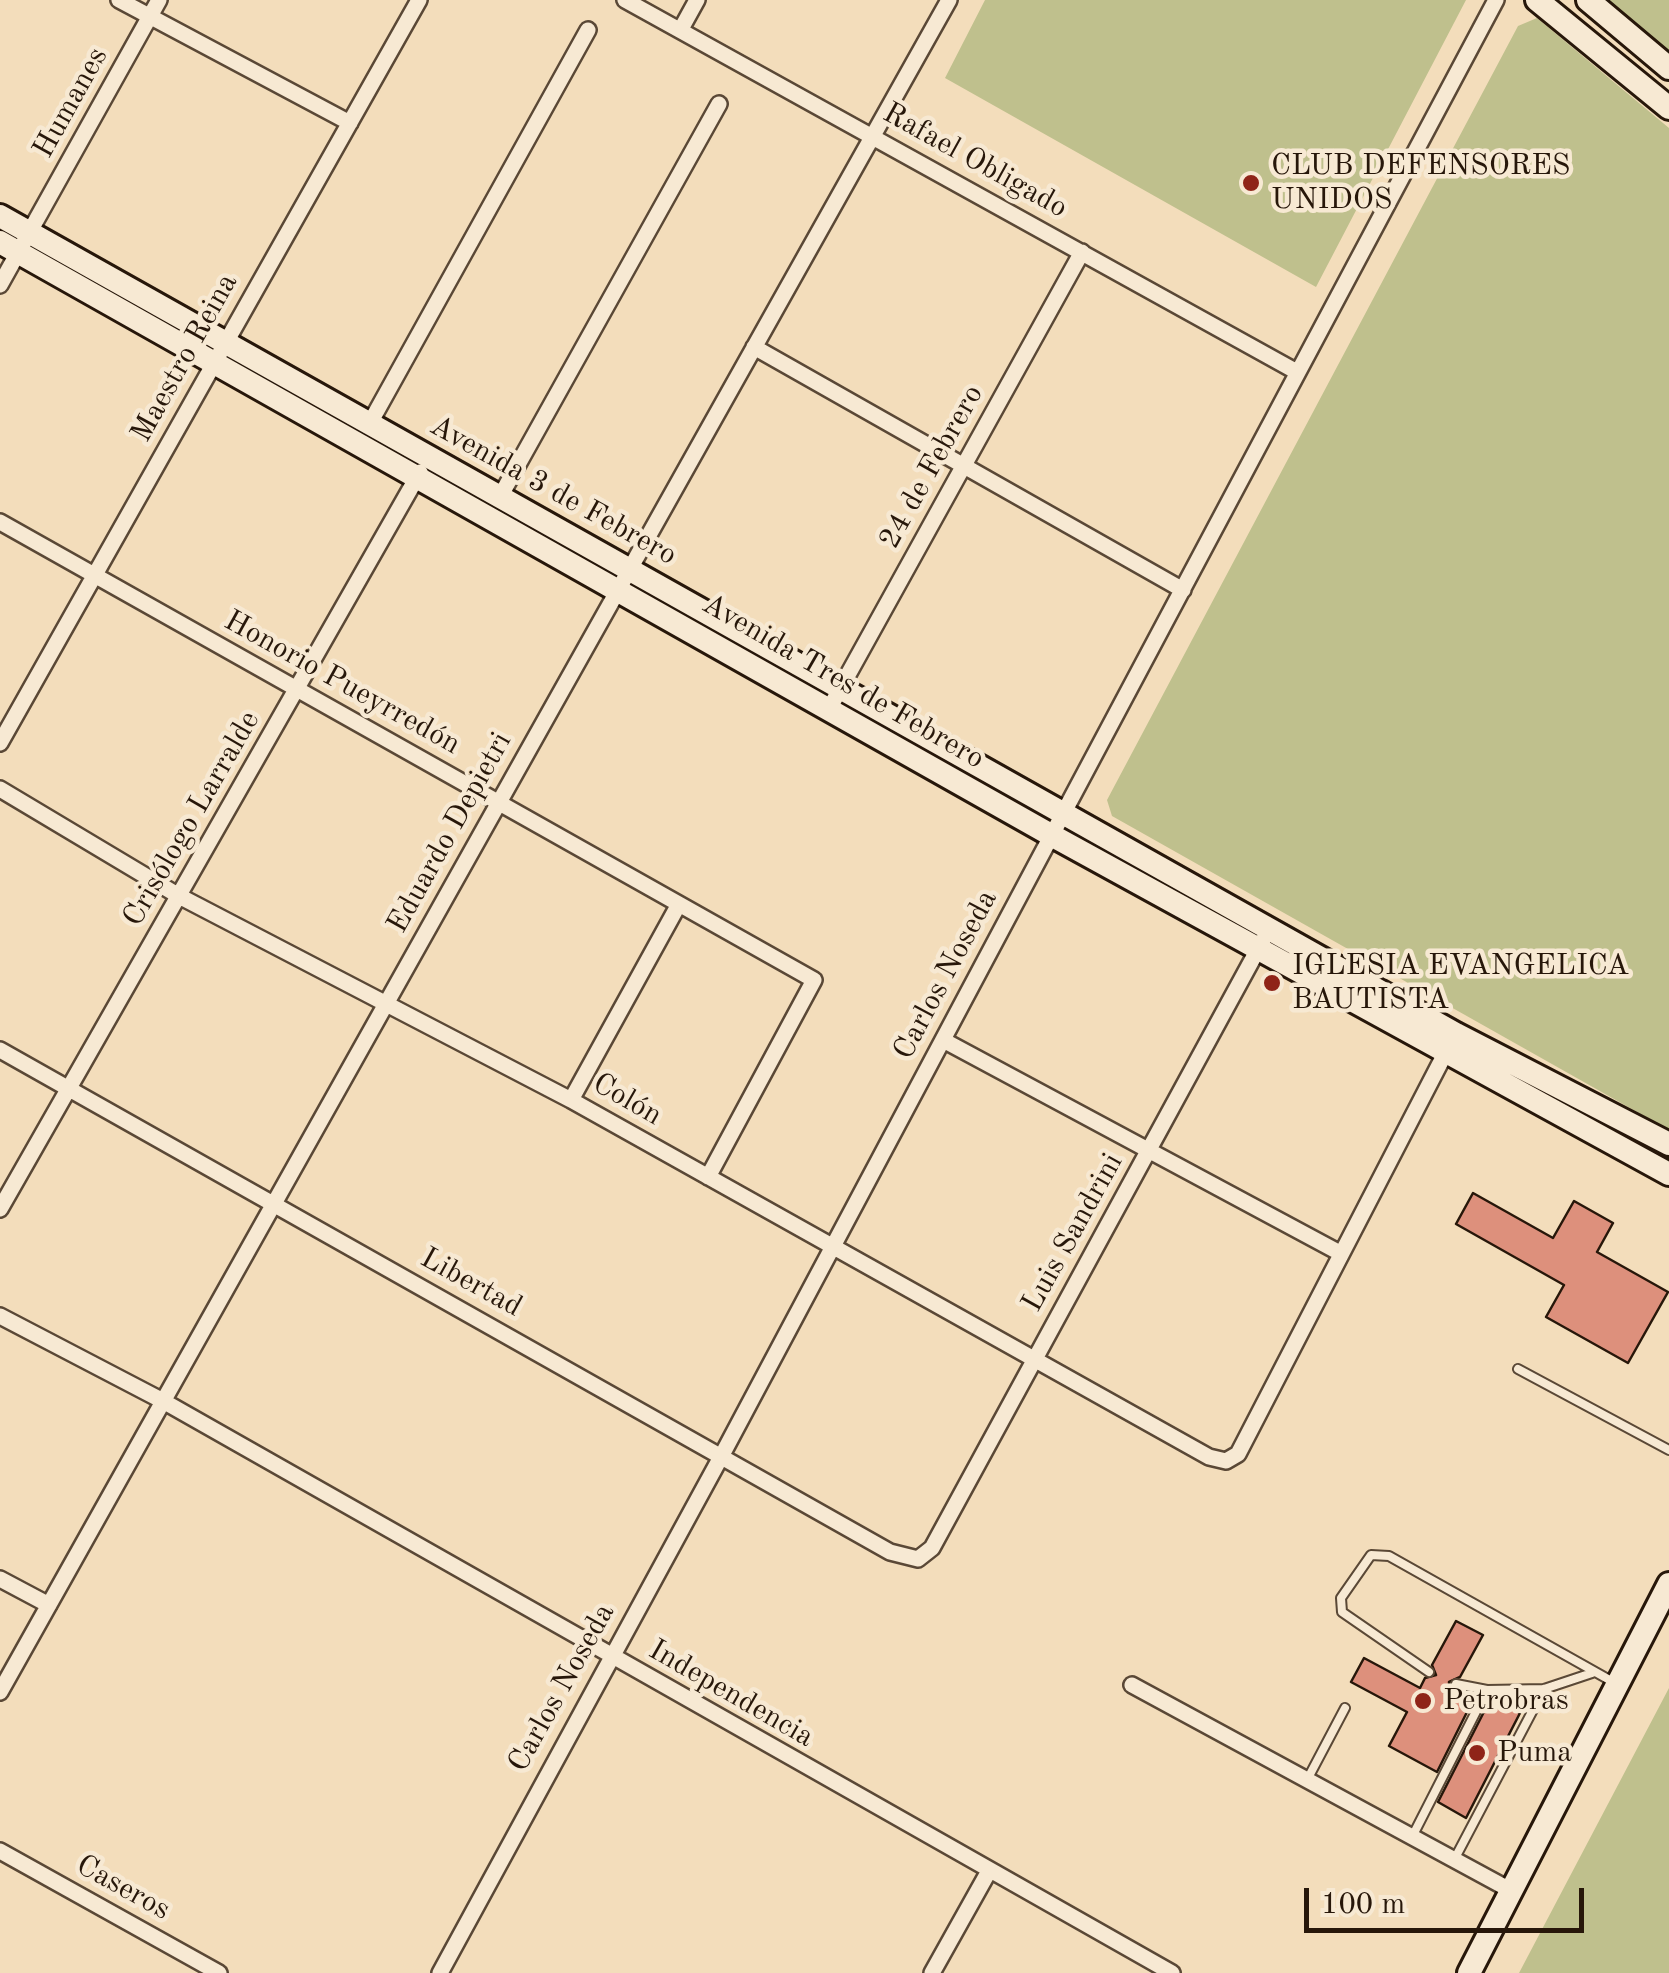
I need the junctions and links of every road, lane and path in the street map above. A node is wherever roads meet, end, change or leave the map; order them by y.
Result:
1 (119, 0) edge
2 (159, 0) edge
3 (419, 0) edge
4 (625, 0) edge
5 (696, 0) edge
6 (949, 0) edge
7 (1496, 0) edge
8 (1537, 0) edge
9 (1588, 0) edge
10 (150, 17) junction
11 (681, 29) junction
12 (588, 30) dead end
13 (1669, 68) edge
14 (719, 104) dead end
15 (1669, 108) edge
16 (350, 123) junction
17 (873, 136) junction
18 (0, 216) edge
19 (16, 242) edge
20 (1082, 252) junction
21 (0, 285) edge
22 (227, 340) junction
23 (754, 347) junction
24 (215, 362) junction
25 (1297, 372) junction
26 (370, 422) junction
27 (429, 456) junction
28 (964, 466) junction
29 (417, 478) junction
30 (501, 496) junction
31 (0, 522) edge
32 (95, 575) junction
33 (624, 579) junction
34 (1183, 590) junction
35 (842, 686) junction
36 (297, 691) junction
37 (829, 708) junction
38 (0, 743) edge
39 (0, 789) edge
40 (499, 802) junction
41 (1058, 825) junction
42 (179, 896) junction
43 (679, 904) junction
44 (1265, 938) junction
45 (388, 1001) junction
46 (944, 1040) junction
47 (1450, 1044) junction
48 (0, 1050) edge
49 (70, 1089) junction
50 (571, 1100) junction
51 (1662, 1140) edge
52 (1148, 1152) junction
53 (1664, 1172) edge
54 (708, 1178) junction
55 (274, 1204) junction
56 (0, 1209) edge
57 (834, 1247) junction
58 (1340, 1253) junction
59 (0, 1316) edge
60 (1035, 1360) junction
61 (1518, 1368) dead end
62 (163, 1401) junction
63 (1669, 1450) edge
64 (722, 1455) junction
65 (918, 1559) joint
66 (0, 1579) edge
67 (1669, 1584) edge
68 (49, 1605) junction
69 (610, 1656) junction
70 (1429, 1672) dead end
71 (1592, 1672) junction
72 (1132, 1684) dead end
73 (1456, 1684) dead end
74 (1619, 1685) junction
75 (1544, 1689) junction
76 (1486, 1690) junction
77 (0, 1692) edge
78 (1345, 1708) dead end
79 (1307, 1780) junction
80 (1412, 1837) junction
81 (0, 1851) edge
82 (1454, 1860) junction
83 (989, 1872) junction
84 (1512, 1891) junction
85 (219, 1973) edge
86 (440, 1973) edge
87 (932, 1973) edge
88 (1172, 1973) edge
89 (1469, 1973) edge

1 - 10 street
2 - 10 street, Humanes
3 - 16 street, Maestro Reina
4 - 11 street, Rafael Obligado
5 - 11 street
6 - 17 street, Eduardo Depietri
7 - 25 street, Carlos Noseda
8 - 15 main road
9 - 13 main road
10 - 16 street
10 - 19 street, Humanes
11 - 17 street, Rafael Obligado
12 - 26 street
14 - 30 street
16 - 22 street, Maestro Reina
17 - 20 street, Rafael Obligado
17 - 23 street, Eduardo Depietri
18 - 19 main road, Avenida 3 de Febrero
19 - 21 street, Humanes
19 - 22 main road, Avenida 3 de Febrero
19 - 24 main road, Avenida Tres de Febrero
20 - 25 street, Rafael Obligado
20 - 28 street, 24 de Febrero
22 - 24 street, Maestro Reina
22 - 26 main road, Avenida 3 de Febrero
23 - 28 street
23 - 33 street, Eduardo Depietri
24 - 29 main road, Avenida Tres de Febrero
24 - 32 street, Maestro Reina
25 - 34 street, Carlos Noseda
26 - 27 main road, Avenida 3 de Febrero
27 - 29 street, Crisólogo Larralde
27 - 30 main road, Avenida 3 de Febrero
28 - 34 street
28 - 35 street, 24 de Febrero
29 - 33 main road, Avenida Tres de Febrero
29 - 36 street, Crisólogo Larralde
30 - 33 main road, Avenida 3 de Febrero
31 - 32 street, Honorio Pueyrredón
32 - 36 street, Honorio Pueyrredón
32 - 38 street, Maestro Reina
33 - 35 main road, Avenida 3 de Febrero
33 - 37 main road, Avenida Tres de Febrero
33 - 40 street, Eduardo Depietri
34 - 41 street, Carlos Noseda
35 - 37 street, 24 de Febrero
35 - 41 main road, Avenida 3 de Febrero
36 - 40 street, Honorio Pueyrredón
36 - 42 street, Crisólogo Larralde
37 - 41 main road, Avenida Tres de Febrero
39 - 42 street, Colón
40 - 43 street, Honorio Pueyrredón
40 - 45 street, Eduardo Depietri
41 - 44 main road, Avenida Tres de Febrero
41 - 46 street, Carlos Noseda
42 - 45 street, Colón
42 - 49 street, Crisólogo Larralde
43 - 50 street
43 - 54 street, Honorio Pueyrredón
44 - 47 main road, Avenida Tres de Febrero
44 - 52 street, Luis Sandrini
45 - 50 street, Colón
45 - 55 street, Eduardo Depietri
46 - 52 street
46 - 57 street, Carlos Noseda
47 - 51 main road
47 - 53 main road, Avenida Tres de Febrero
47 - 58 street
48 - 49 street, Libertad
49 - 55 street, Libertad
49 - 56 street, Crisólogo Larralde
50 - 54 street, Colón
52 - 58 street
52 - 60 street, Luis Sandrini
54 - 57 street, Colón
55 - 62 street, Eduardo Depietri
55 - 64 street, Libertad
57 - 60 street, Colón
57 - 64 street, Carlos Noseda
58 - 60 street, Colón
59 - 62 street, Independencia
60 - 65 street, Luis Sandrini
61 - 63 lane
62 - 68 street, Eduardo Depietri
62 - 69 street, Independencia
64 - 65 street, Libertad
64 - 69 street, Carlos Noseda
66 - 68 street
67 - 74 main road
68 - 77 street, Eduardo Depietri
69 - 83 street, Independencia
69 - 86 street, Carlos Noseda
70 - 71 lane
71 - 74 lane
71 - 75 lane
72 - 79 street
73 - 76 lane
74 - 84 main road
75 - 76 lane
75 - 82 lane
76 - 80 lane
78 - 79 lane
79 - 80 street
80 - 82 street
81 - 85 street, Caseros
82 - 84 street
83 - 87 street
83 - 88 street, Independencia
84 - 89 main road

